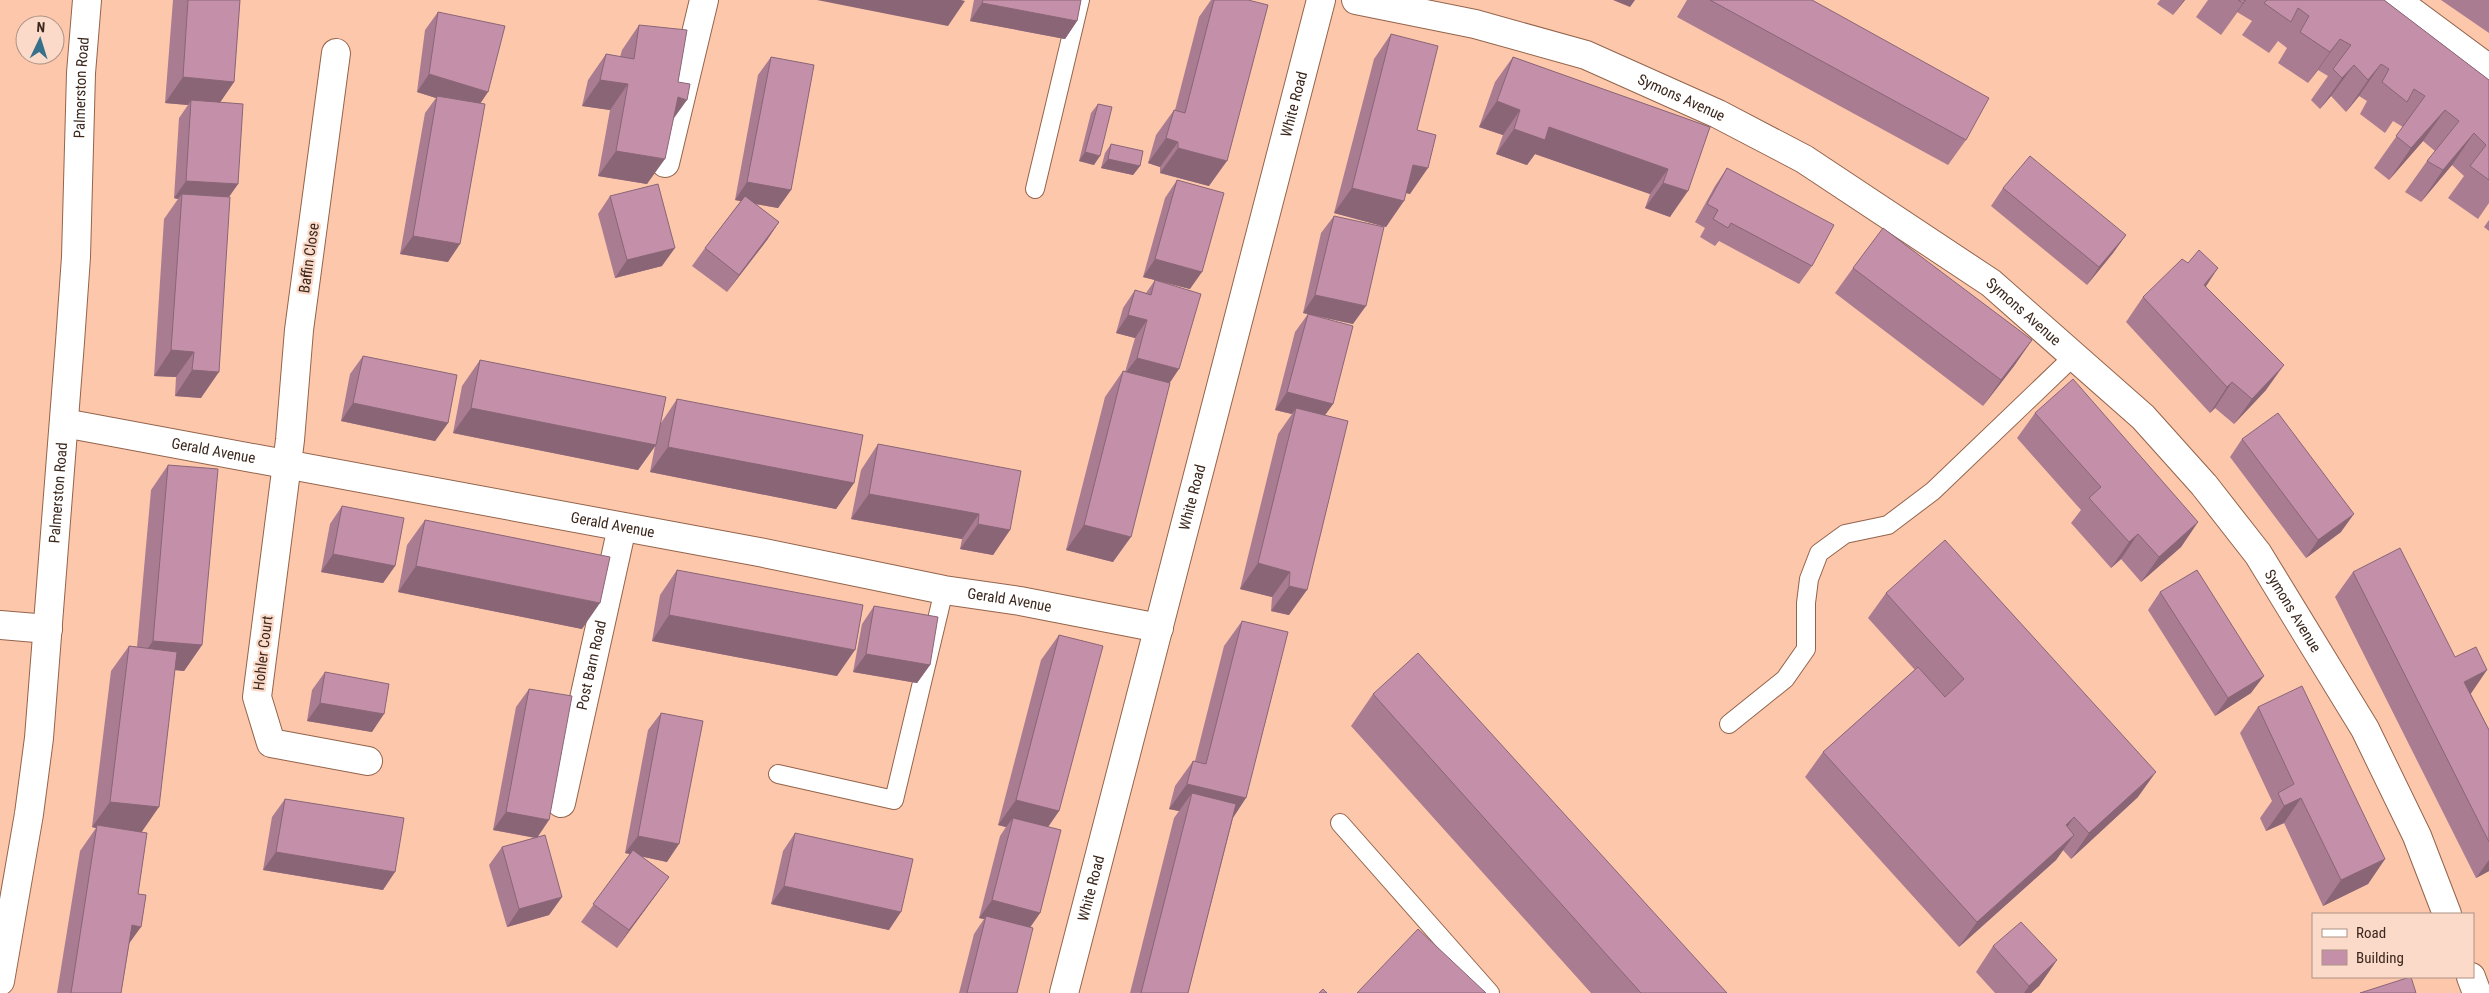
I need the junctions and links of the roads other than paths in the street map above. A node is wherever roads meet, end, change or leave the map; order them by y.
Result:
1 (87, 0) edge
2 (704, 0) edge
3 (1080, 0) edge
4 (1321, 0) edge
5 (1356, 0) edge
6 (2396, 0) edge
7 (336, 53) dead end
8 (2489, 69) edge
9 (665, 163) edge
10 (1035, 189) dead end
11 (2075, 355) junction
12 (64, 423) junction
13 (286, 464) junction
14 (622, 527) junction
15 (944, 590) junction
16 (0, 625) edge
17 (48, 628) junction
18 (1159, 628) junction
19 (1730, 724) dead end
20 (368, 761) dead end
21 (778, 774) dead end
22 (561, 803) dead end
23 (1340, 824) dead end
24 (2447, 913) edge
25 (2472, 978) edge
26 (0, 981) edge
27 (1064, 993) edge
28 (1490, 993) edge
29 (2478, 993) edge

1 - 12 street, Palmerston Road
2 - 9 street
3 - 10 lane
4 - 18 street, White Road
5 - 11 street, Symons Avenue
6 - 8 street
7 - 13 street, Baffin Close
11 - 19 lane
11 - 24 street, Symons Avenue
12 - 13 street, Gerald Avenue
12 - 17 street, Palmerston Road
13 - 14 street, Gerald Avenue
13 - 20 street, Hohler Court
14 - 15 street, Gerald Avenue
14 - 22 street, Post Barn Road
15 - 18 street, Gerald Avenue
15 - 21 lane
16 - 17 street
17 - 26 street, Palmerston Road
18 - 27 street, White Road
23 - 28 lane
25 - 29 street

